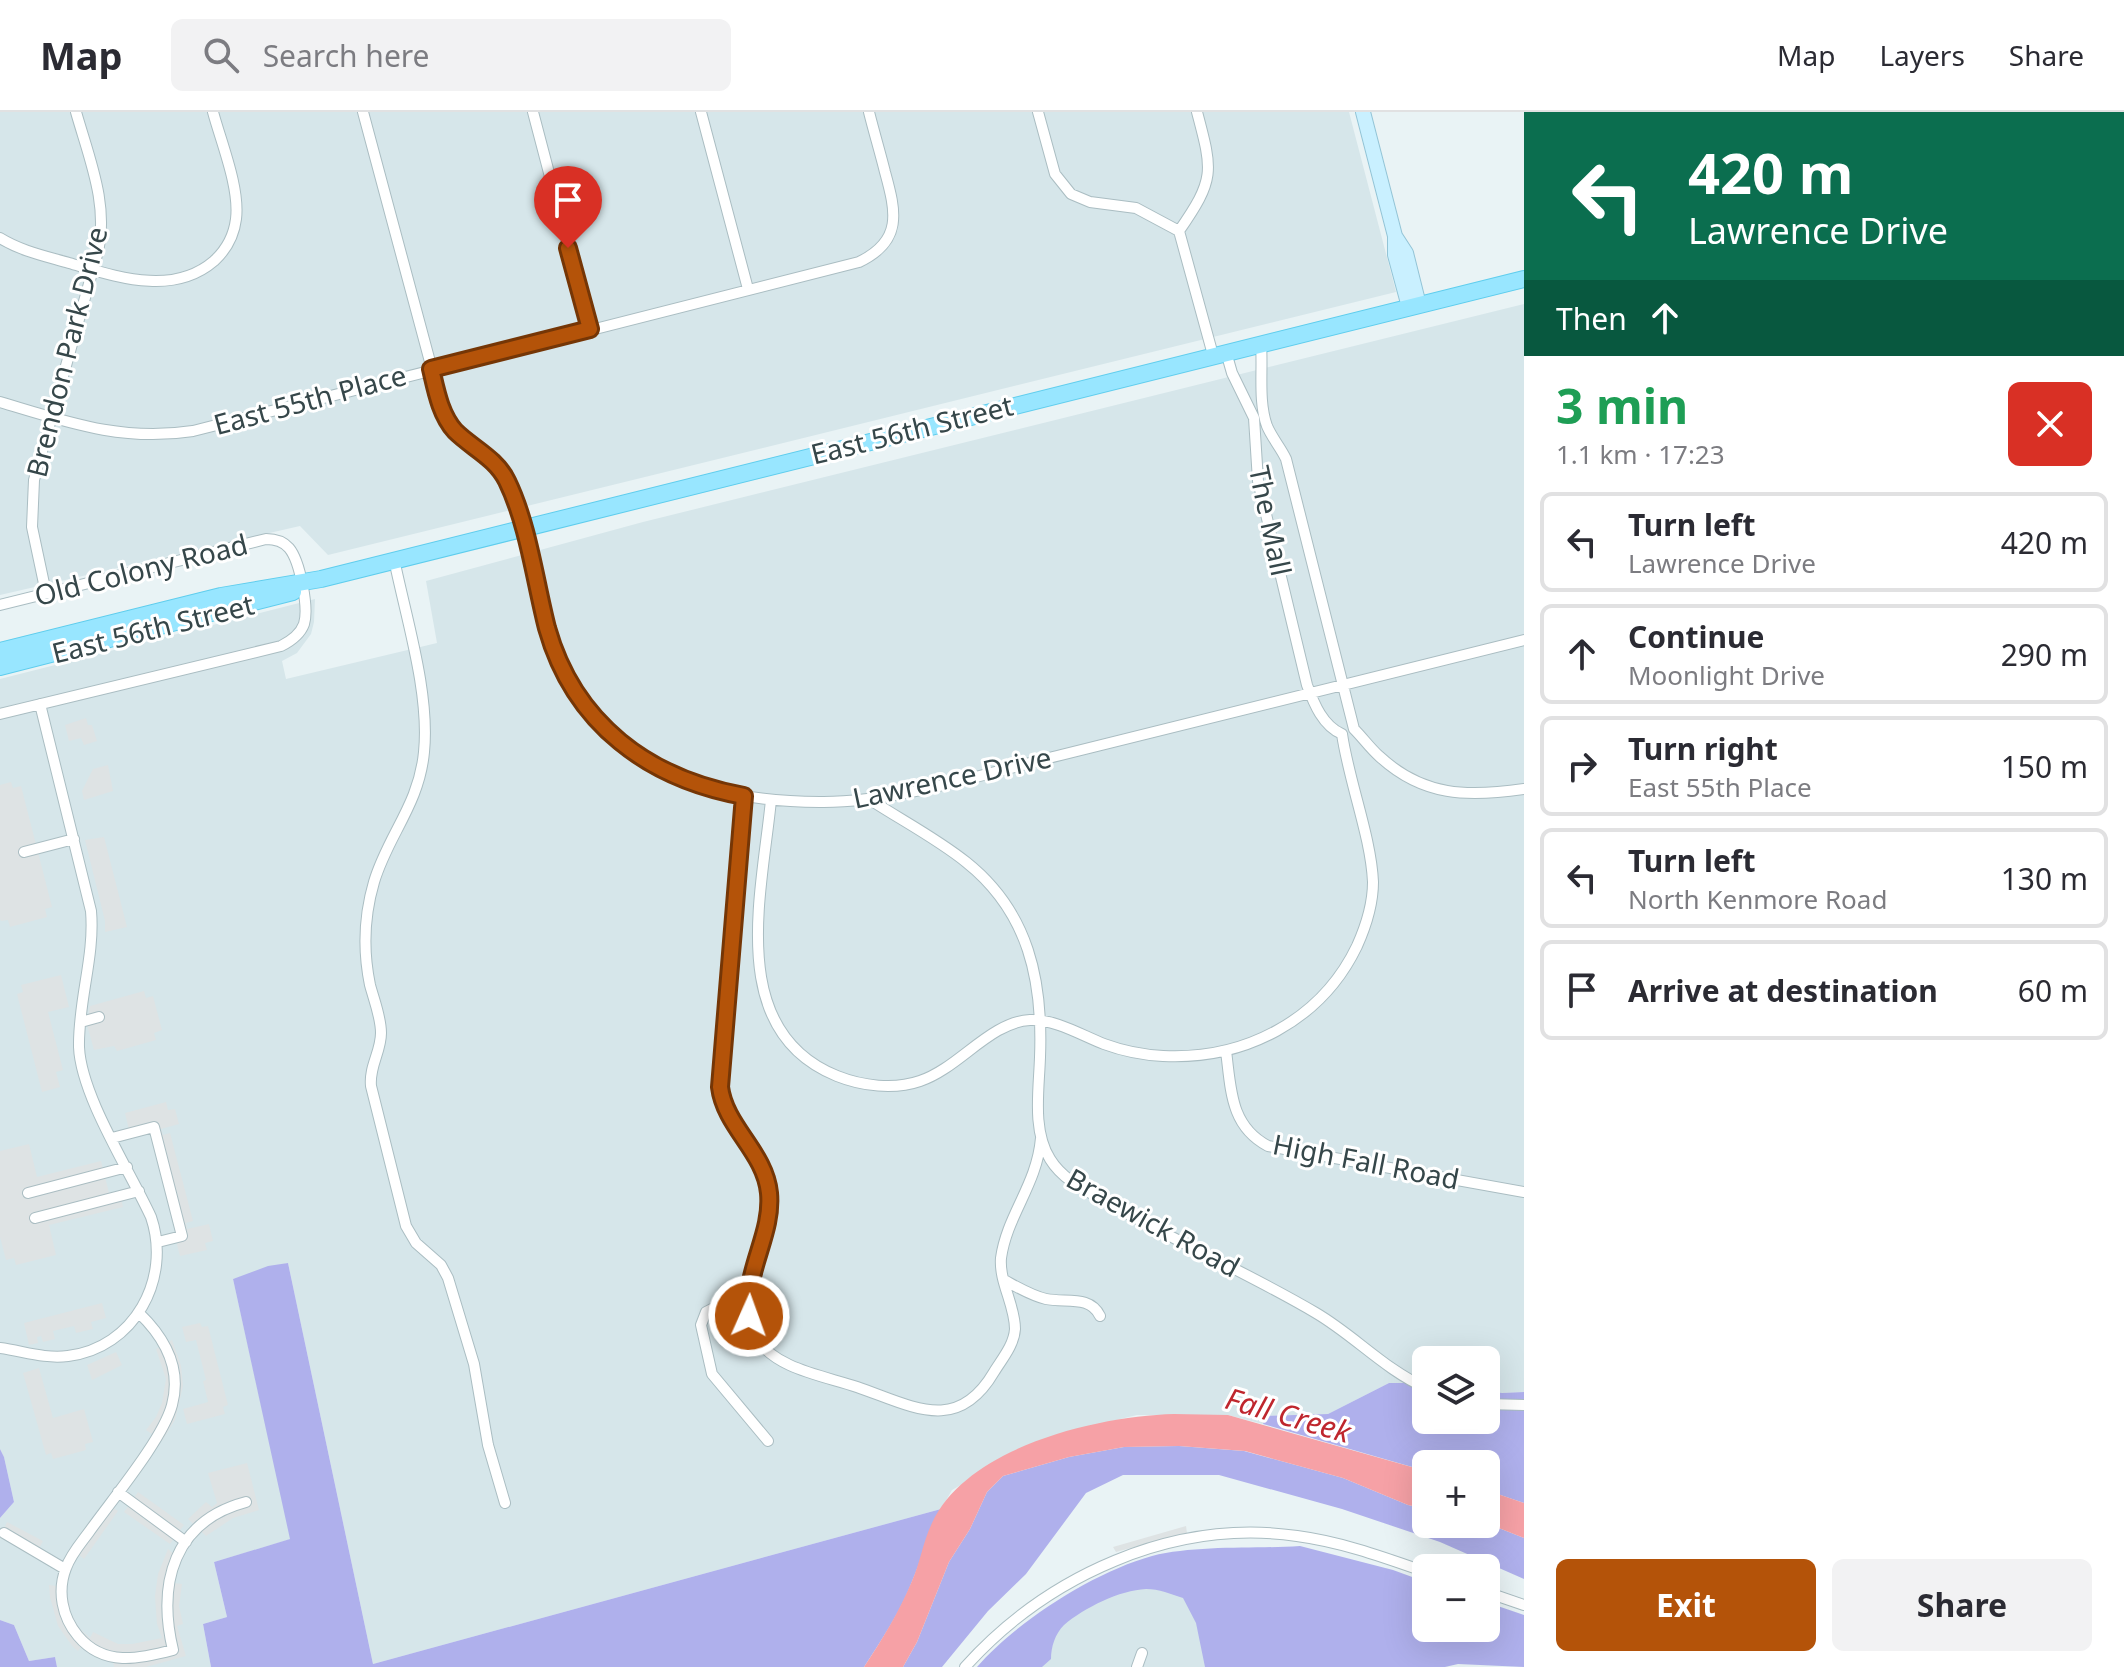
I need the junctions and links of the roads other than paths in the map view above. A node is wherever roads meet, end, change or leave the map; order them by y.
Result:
1 (76, 112) edge
2 (213, 112) edge
3 (363, 112) edge
4 (533, 112) edge
5 (701, 112) edge
6 (869, 112) edge
7 (1038, 112) edge
8 (1197, 112) edge
9 (1363, 112) edge
10 (1179, 231) junction
11 (0, 238) edge
12 (93, 270) junction
13 (1524, 279) edge
14 (748, 289) junction
15 (1414, 306) junction
16 (590, 329) junction
17 (1261, 344) junction
18 (1220, 354) junction
19 (431, 369) junction
20 (1262, 396) junction
21 (1247, 399) junction
22 (0, 402) edge
23 (51, 417) junction
24 (1260, 420) junction
25 (522, 528) junction
26 (394, 559) junction
27 (302, 584) junction
28 (46, 593) junction
29 (0, 605) edge
30 (1524, 640) edge
31 (0, 651) edge
32 (0, 667) edge
33 (1343, 684) junction
34 (1310, 693) junction
35 (40, 704) junction
36 (0, 714) edge
37 (1354, 729) junction
38 (1342, 734) junction
39 (1524, 789) edge
40 (744, 796) junction
41 (869, 799) junction
42 (771, 800) junction
43 (74, 839) junction
44 (24, 852) dead end
45 (99, 1017) dead end
46 (1042, 1021) junction
47 (81, 1022) junction
48 (1226, 1051) junction
49 (112, 1138) junction
50 (1041, 1138) junction
51 (127, 1167) junction
52 (139, 1191) junction
53 (1524, 1192) edge
54 (28, 1193) dead end
55 (35, 1218) dead end
56 (158, 1242) junction
57 (1004, 1280) junction
58 (749, 1290) junction
59 (139, 1313) junction
60 (1100, 1316) dead end
61 (0, 1348) edge
62 (1412, 1380) edge
63 (1500, 1404) edge
64 (1524, 1405) edge
65 (768, 1441) dead end
66 (118, 1492) junction
67 (246, 1502) dead end
68 (505, 1503) dead end
69 (4, 1533) dead end
70 (186, 1542) junction
71 (1412, 1567) edge
72 (65, 1569) junction
73 (1500, 1597) edge
74 (1524, 1605) edge
75 (1142, 1653) dead end
76 (965, 1667) edge
77 (1137, 1667) edge

1 - 12 street, Brendon Park Drive
2 - 12 street
3 - 19 street, Lawrence Drive
4 - 16 street
5 - 14 street
6 - 14 street, East 55th Place
7 - 10 street
8 - 10 street
9 - 15 main road
10 - 18 street, The Mall
11 - 12 street
12 - 23 street, Brendon Park Drive
13 - 15 main road, East 56th Street
14 - 16 street, East 55th Place
15 - 17 main road, East 56th Street
16 - 19 street, East 55th Place
17 - 18 main road, East 56th Street
17 - 20 street, The Mall
18 - 21 street, The Mall
18 - 25 main road, East 56th Street
19 - 23 street, East 55th Place
19 - 25 street, Lawrence Drive
20 - 21 street
20 - 24 street, The Mall
21 - 24 street, The Mall
22 - 23 street, East 55th Place
23 - 28 street, Brendon Park Drive
24 - 33 street, The Mall
24 - 34 street, The Mall
25 - 26 main road, East 56th Street
25 - 40 street, Lawrence Drive
26 - 27 main road, East 56th Street
26 - 68 street
27 - 28 street, Old Colony Road
27 - 31 main road, East 56th Street
27 - 32 main road, East 56th Street
27 - 35 street, Old Colony Road
28 - 29 street, Old Colony Road
30 - 33 street, Lawrence Drive
33 - 34 street, Lawrence Drive
33 - 37 street, The Mall
34 - 38 street
34 - 41 street, Lawrence Drive
35 - 36 street
35 - 43 street
37 - 38 street
37 - 39 street
38 - 48 street
40 - 42 street, Lawrence Drive
40 - 58 street
41 - 42 street, Lawrence Drive
41 - 46 street, Braewick Road
42 - 46 street
43 - 44 street
43 - 47 street
45 - 47 street
46 - 48 street
46 - 50 street, Braewick Road
47 - 49 street
48 - 53 street, High Fall Road
49 - 51 street
49 - 56 street
50 - 57 street
50 - 62 street, Braewick Road
51 - 52 street
51 - 54 street
52 - 55 street
52 - 56 street
56 - 59 street
57 - 58 street
57 - 60 street
58 - 65 street
59 - 61 street
59 - 66 street
63 - 64 street
66 - 70 street
66 - 72 street
67 - 70 street
69 - 72 street
70 - 72 street
71 - 76 street
73 - 74 street
75 - 77 street

